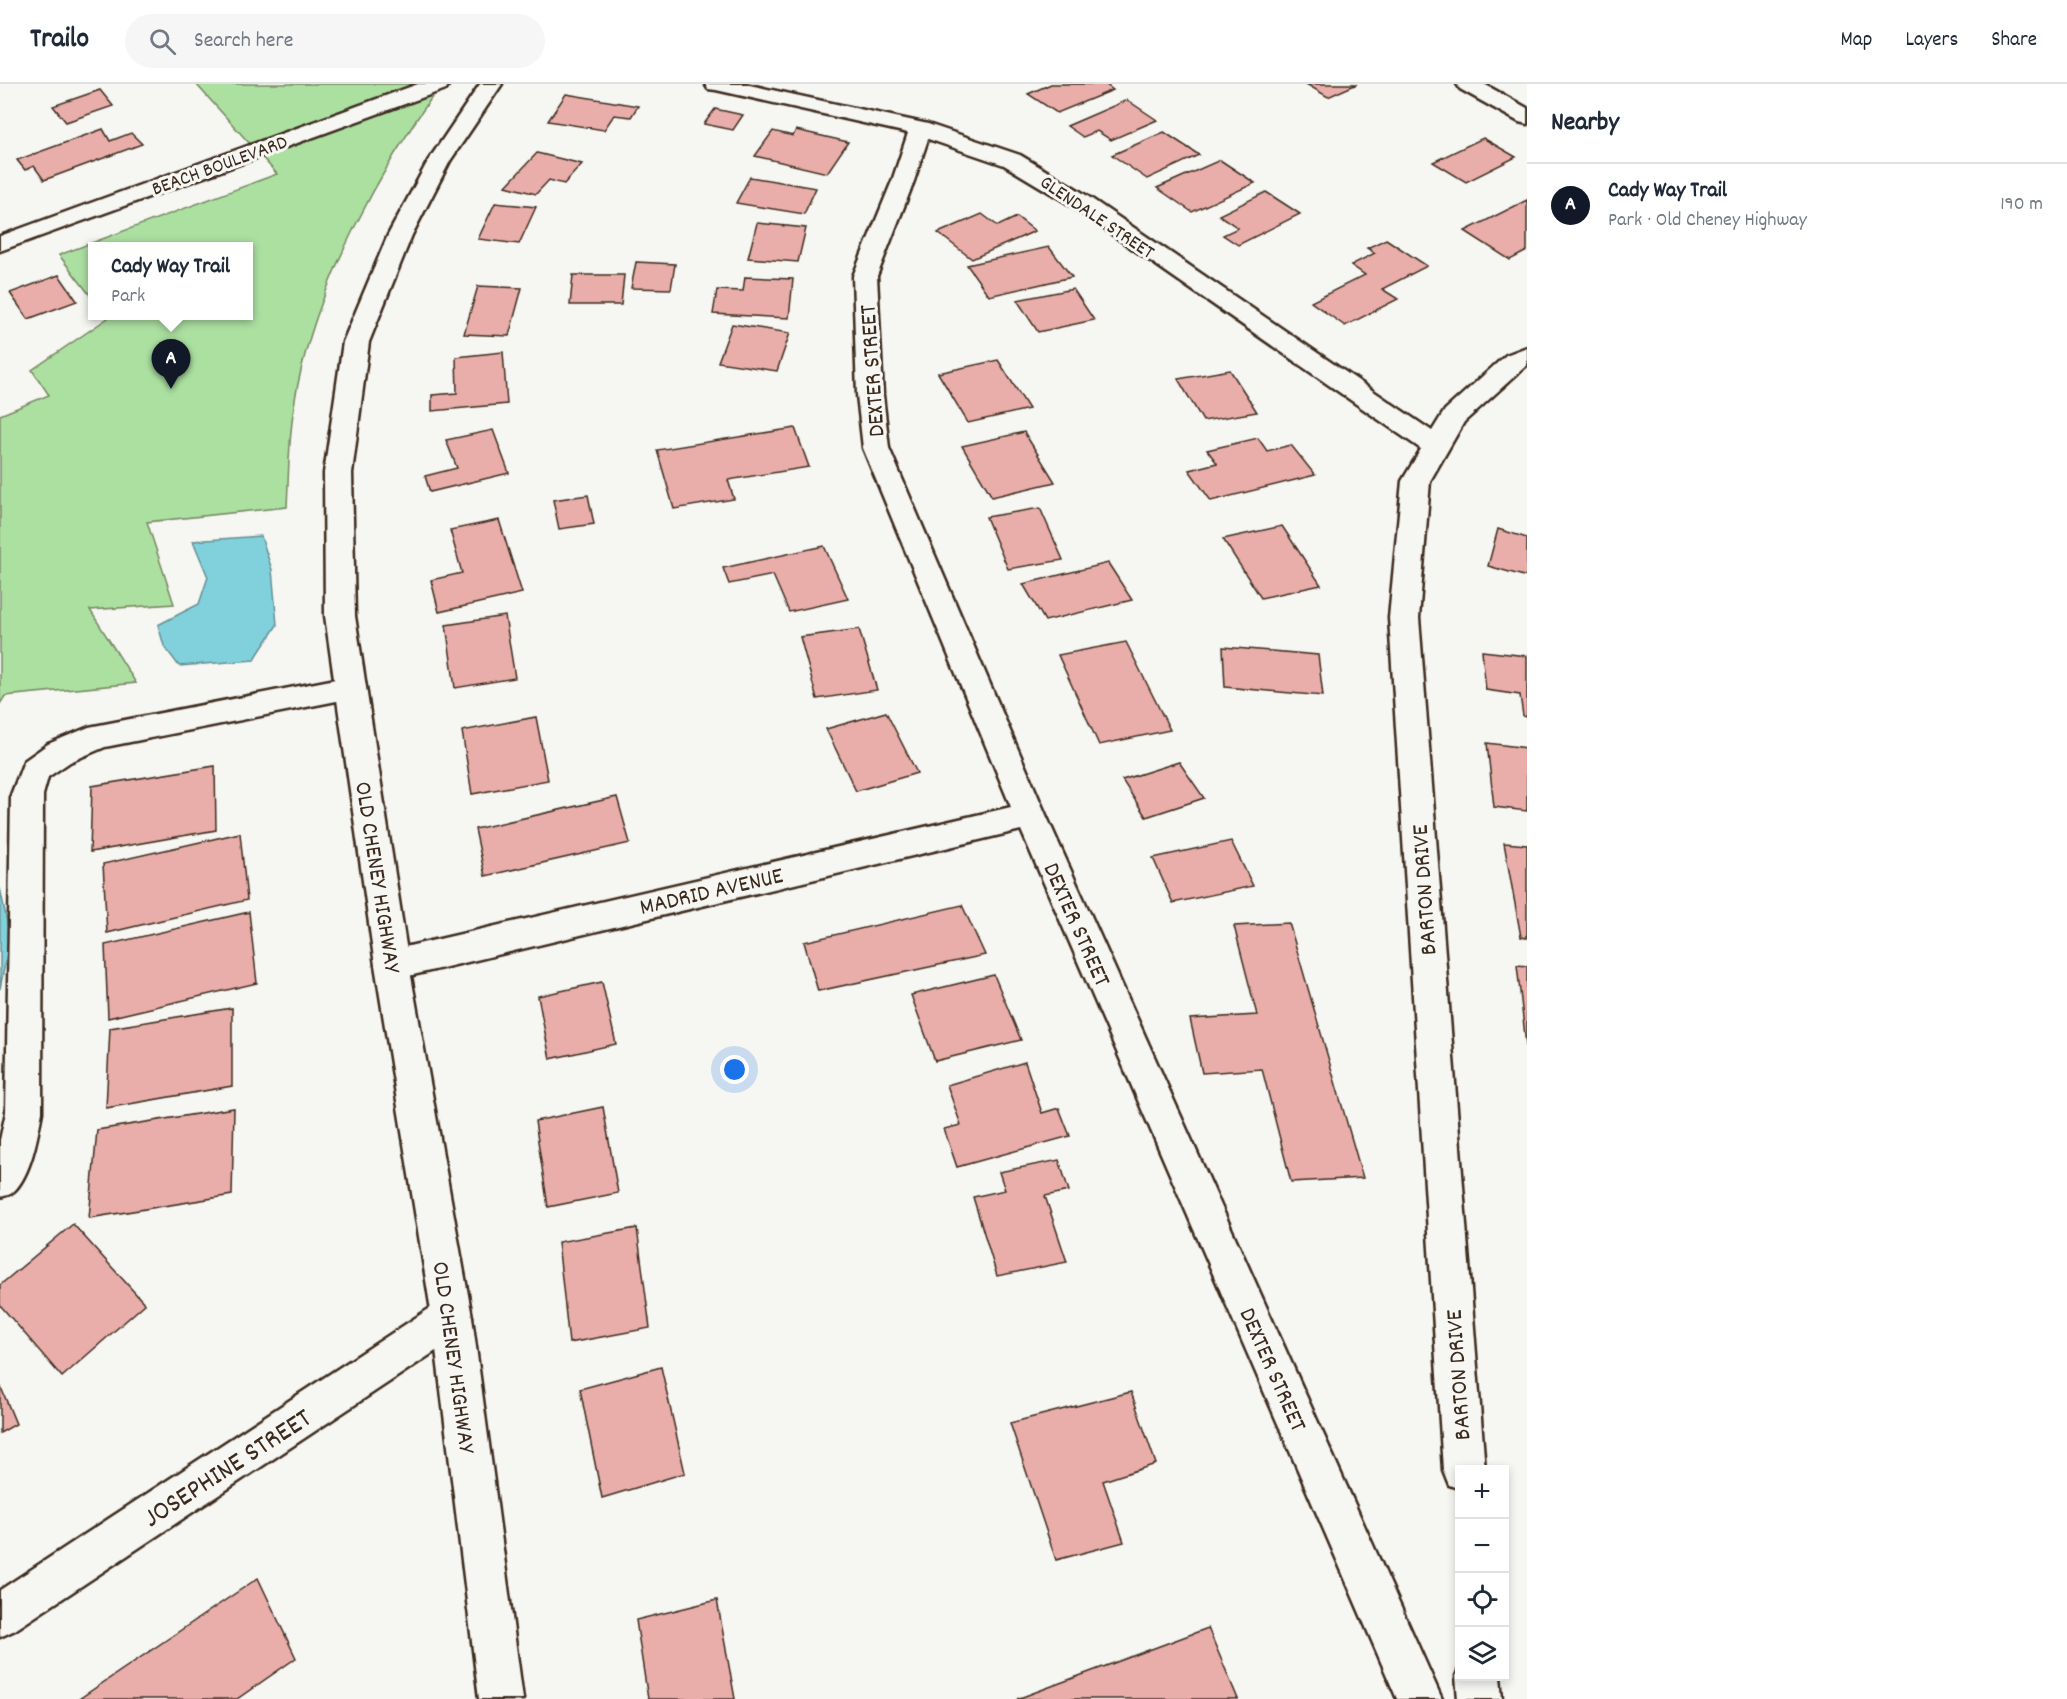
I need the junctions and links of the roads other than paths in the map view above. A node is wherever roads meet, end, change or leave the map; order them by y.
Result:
1 (438, 84) edge
2 (491, 84) edge
3 (716, 84) edge
4 (808, 84) edge
5 (1468, 84) edge
6 (787, 100) junction
7 (1527, 117) edge
8 (920, 129) junction
9 (0, 244) edge
10 (1527, 355) edge
11 (1436, 446) junction
12 (351, 688) junction
13 (1030, 815) junction
14 (392, 964) junction
15 (0, 1180) edge
16 (452, 1317) junction
17 (1464, 1465) edge
18 (0, 1615) edge
19 (1479, 1681) edge
20 (501, 1699) edge
21 (1419, 1699) edge
22 (1480, 1699) edge

1 - 9 street, BEACH BOULEVARD
2 - 12 street, OLD CHENEY HIGHWAY
3 - 6 street, GLENDALE STREET
4 - 6 street
5 - 7 street
6 - 8 street, GLENDALE STREET
8 - 11 street, GLENDALE STREET
8 - 13 street, DEXTER STREET
10 - 11 street, BARTON DRIVE
11 - 17 street, BARTON DRIVE
12 - 14 street, OLD CHENEY HIGHWAY
12 - 15 street
13 - 14 street, MADRID AVENUE
13 - 21 street, DEXTER STREET
14 - 16 street, OLD CHENEY HIGHWAY
16 - 18 street, JOSEPHINE STREET
16 - 20 street, OLD CHENEY HIGHWAY
19 - 22 street

